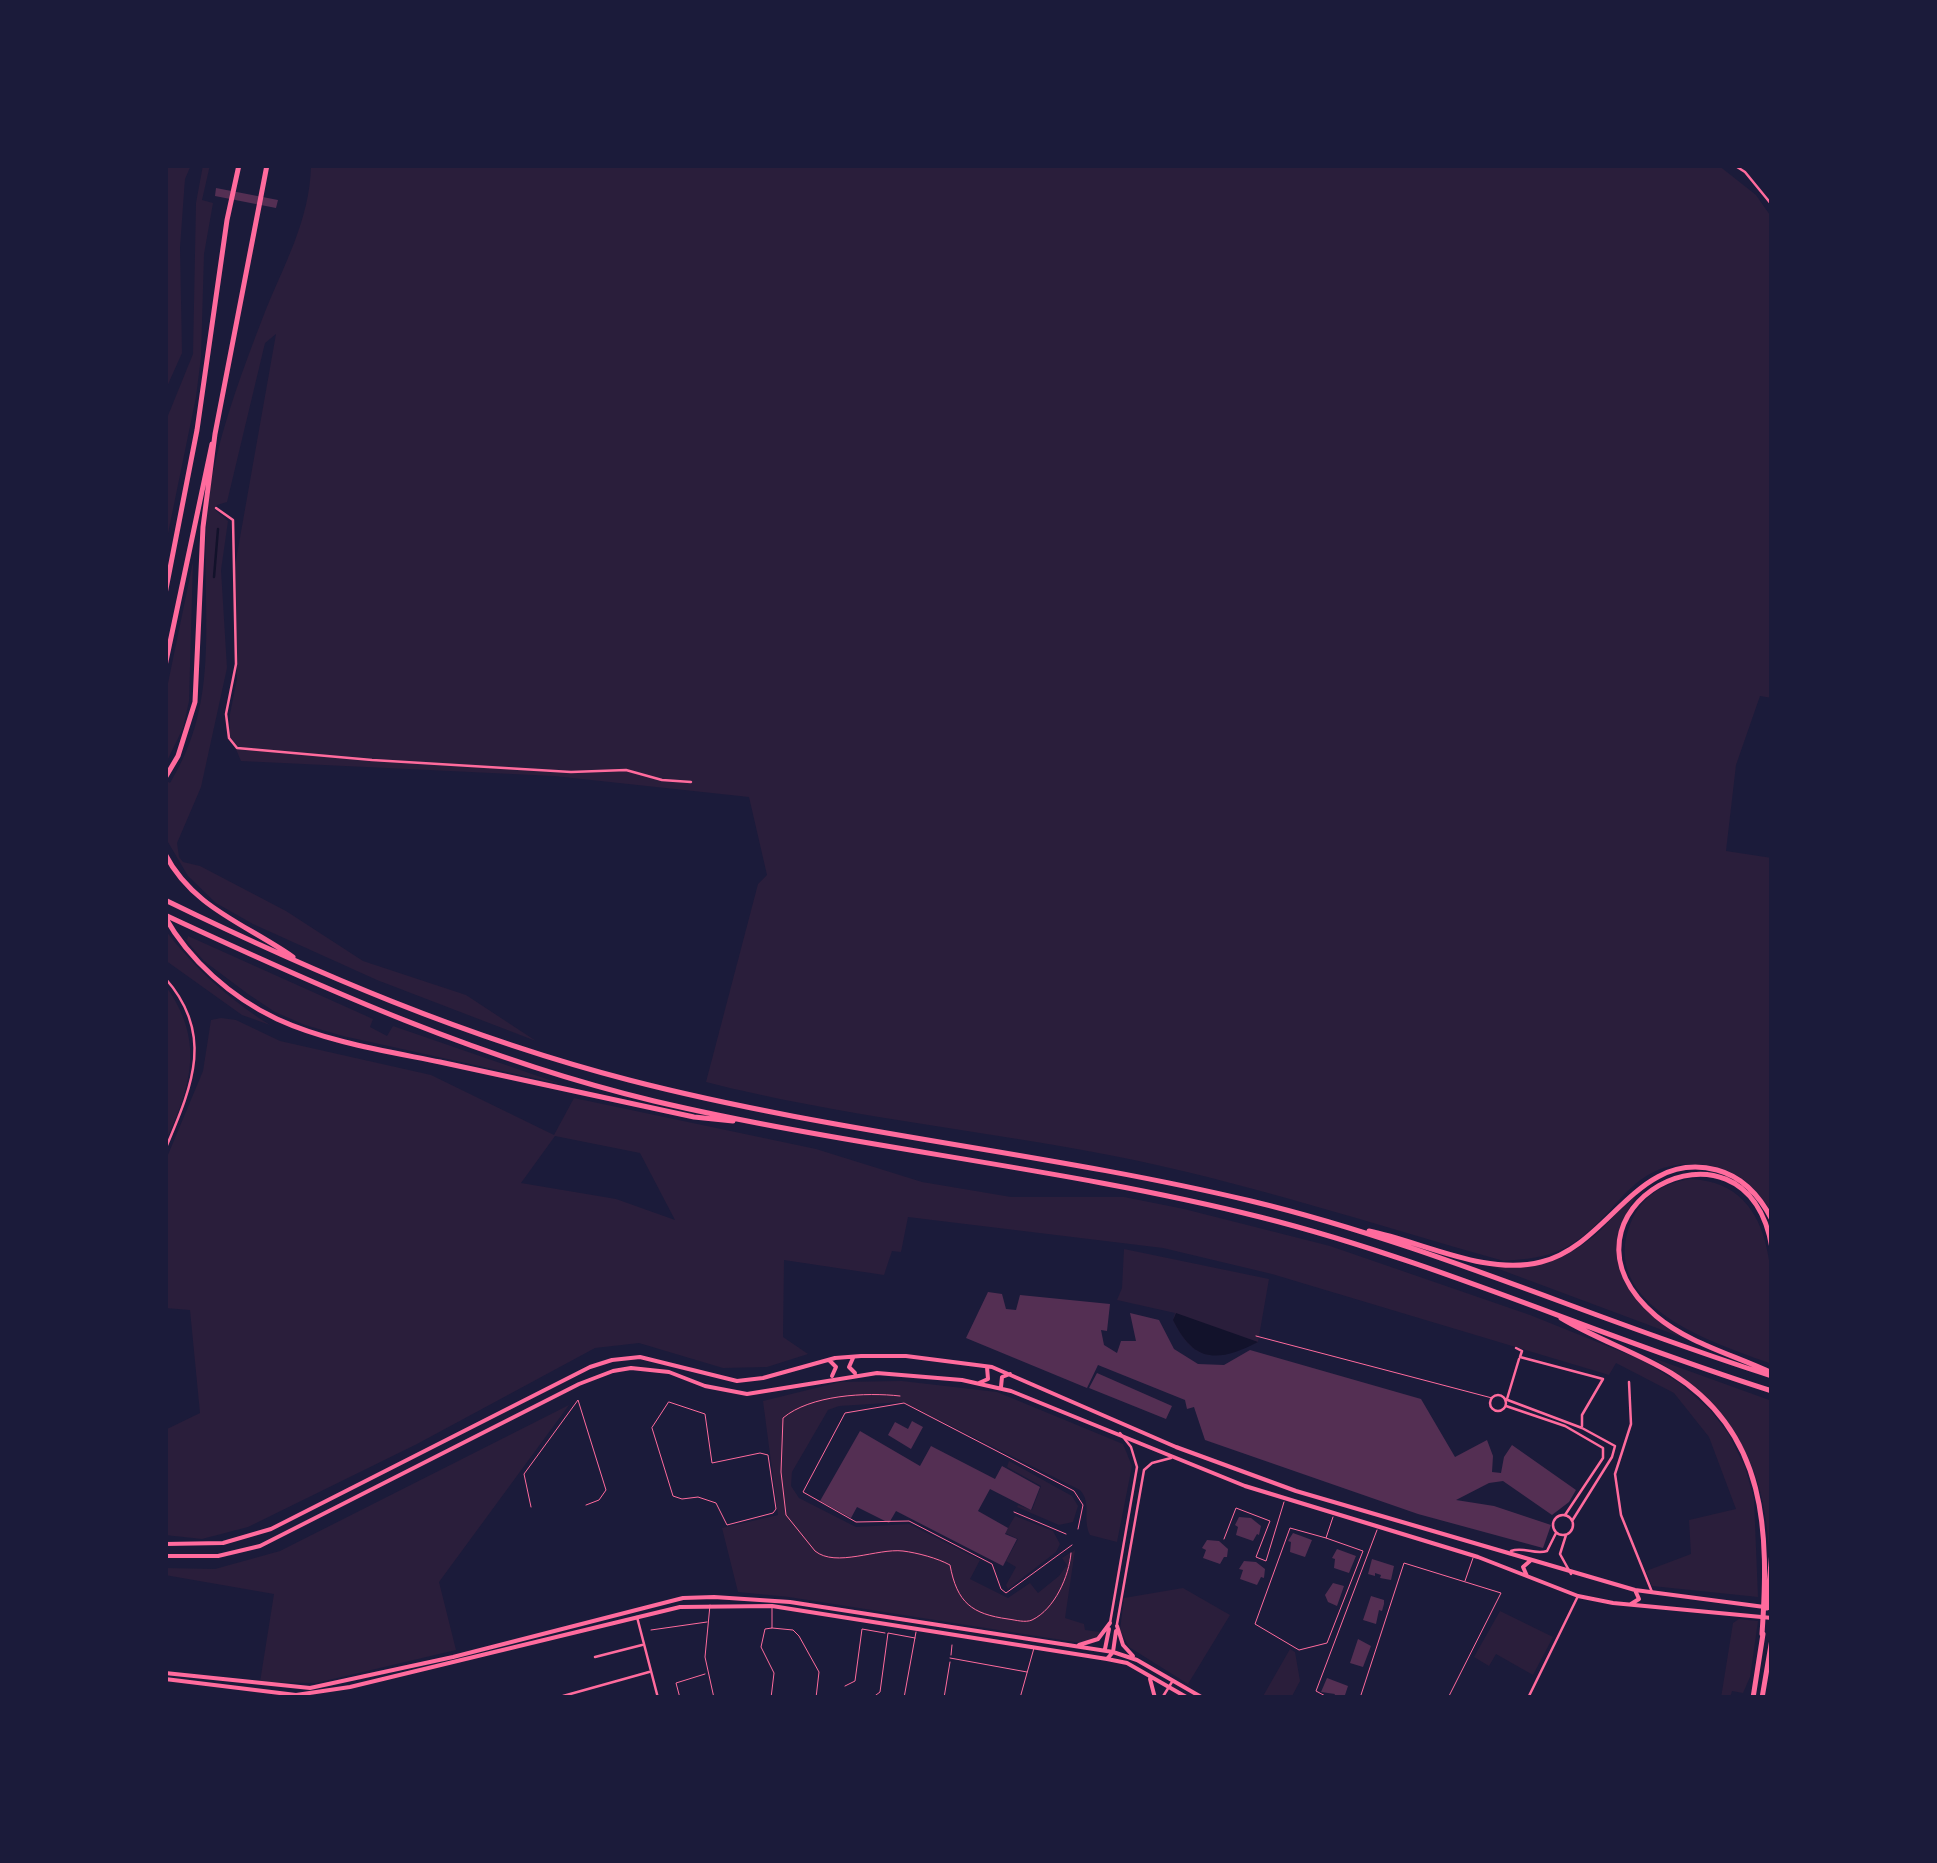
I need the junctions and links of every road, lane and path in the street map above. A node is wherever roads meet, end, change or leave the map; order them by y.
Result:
1 (239, 165) edge
2 (267, 165) edge
3 (1734, 165) edge
4 (1772, 205) edge
5 (216, 434) junction
6 (216, 508) dead end
7 (165, 594) edge
8 (165, 666) edge
9 (165, 778) edge
10 (691, 782) dead end
11 (165, 854) edge
12 (165, 900) edge
13 (165, 916) edge
14 (308, 967) junction
15 (165, 978) edge
16 (756, 1123) junction
17 (165, 1150) edge
18 (1772, 1220) edge
19 (1337, 1224) junction
20 (1772, 1248) edge
21 (1548, 1310) junction
22 (1256, 1336) dead end
23 (1516, 1348) dead end
24 (858, 1356) junction
25 (1520, 1357) junction
26 (828, 1360) junction
27 (987, 1366) junction
28 (858, 1374) junction
29 (1010, 1374) junction
30 (1772, 1375) edge
31 (828, 1378) junction
32 (1629, 1382) dead end
33 (979, 1384) junction
34 (1003, 1389) junction
35 (1772, 1392) edge
36 (1492, 1398) junction
37 (1506, 1399) junction
38 (669, 1402) joint
39 (1506, 1406) junction
40 (1582, 1428) junction
41 (1120, 1433) junction
42 (1609, 1442) junction
43 (1603, 1450) junction
44 (1615, 1452) junction
45 (1180, 1458) junction
46 (1285, 1499) junction
47 (586, 1504) dead end
48 (532, 1507) dead end
49 (1014, 1512) dead end
50 (1334, 1514) junction
51 (1565, 1515) junction
52 (1572, 1521) junction
53 (1378, 1527) junction
54 (1078, 1530) dead end
55 (1556, 1533) junction
56 (1066, 1534) dead end
57 (1566, 1535) junction
58 (1224, 1538) dead end
59 (1326, 1538) junction
60 (165, 1544) edge
61 (1072, 1545) dead end
62 (1772, 1552) edge
63 (1505, 1553) junction
64 (1474, 1555) junction
65 (165, 1556) edge
66 (1530, 1561) junction
67 (1572, 1574) junction
68 (1528, 1578) junction
69 (1465, 1581) junction
70 (1635, 1590) junction
71 (1652, 1593) junction
72 (1578, 1596) junction
73 (710, 1605) junction
74 (1628, 1605) junction
75 (772, 1606) junction
76 (1772, 1608) edge
77 (635, 1609) junction
78 (636, 1616) junction
79 (1772, 1618) edge
80 (707, 1622) junction
81 (1110, 1623) junction
82 (1117, 1626) junction
83 (772, 1628) junction
84 (916, 1629) junction
85 (650, 1630) dead end
86 (888, 1633) junction
87 (1762, 1634) junction
88 (915, 1638) junction
89 (1772, 1639) edge
90 (644, 1644) junction
91 (952, 1645) dead end
92 (1035, 1646) junction
93 (1075, 1646) junction
94 (1105, 1651) junction
95 (1112, 1652) junction
96 (595, 1657) dead end
97 (950, 1658) junction
98 (1107, 1659) junction
99 (1137, 1660) junction
100 (652, 1672) junction
101 (1027, 1672) junction
102 (707, 1674) junction
103 (1147, 1675) junction
104 (165, 1676) edge
105 (1173, 1681) junction
106 (845, 1686) dead end
107 (1168, 1687) junction
108 (320, 1692) junction
109 (275, 1693) junction
110 (299, 1695) edge
111 (564, 1696) edge
112 (288, 1698) edge
113 (312, 1698) edge
114 (658, 1698) edge
115 (680, 1698) edge
116 (714, 1698) edge
117 (771, 1698) edge
118 (816, 1698) edge
119 (872, 1698) edge
120 (904, 1698) edge
121 (944, 1698) edge
122 (1020, 1698) edge
123 (1158, 1698) edge
124 (1188, 1698) edge
125 (1203, 1698) edge
126 (1329, 1698) edge
127 (1360, 1698) edge
128 (1448, 1698) edge
129 (1528, 1698) edge
130 (1753, 1698) edge
131 (1762, 1698) edge

1 - 7 highway
2 - 5 highway
3 - 4 street
5 - 8 highway
5 - 9 highway
6 - 10 street
11 - 14 highway
12 - 14 highway
13 - 16 highway
13 - 16 highway
14 - 19 highway
15 - 17 street
16 - 21 highway
18 - 19 highway
19 - 30 highway
20 - 30 highway
21 - 35 highway
21 - 87 highway
22 - 36 lane
23 - 25 street
24 - 26 main road
24 - 27 main road
24 - 28 main road
25 - 37 street
25 - 40 street
26 - 31 main road
26 - 60 main road
27 - 29 main road
27 - 33 main road
28 - 31 main road
28 - 33 main road
29 - 34 main road
29 - 63 main road
31 - 65 main road
32 - 71 street
33 - 34 main road
34 - 41 main road
36 - 37 street
36 - 39 street
37 - 39 street
37 - 40 street
38 - 38 lane
39 - 43 street
40 - 42 street
41 - 45 main road
41 - 81 street
42 - 43 street
42 - 44 street
43 - 44 street
43 - 51 street
44 - 52 street
45 - 46 main road
45 - 82 street
46 - 50 main road
46 - 58 lane
47 - 48 lane
49 - 56 lane
50 - 53 main road
50 - 59 lane
51 - 52 street
51 - 55 street
52 - 57 street
53 - 64 main road
53 - 126 lane
54 - 61 lane
55 - 57 street
55 - 63 street
57 - 67 street
59 - 59 lane
62 - 87 highway
63 - 66 main road
64 - 68 main road
64 - 69 lane
66 - 67 main road
66 - 68 main road
67 - 70 main road
68 - 72 main road
69 - 127 lane
69 - 128 lane
70 - 71 main road
70 - 74 main road
71 - 76 main road
72 - 74 main road
72 - 129 street
73 - 75 main road
73 - 78 main road
73 - 80 lane
74 - 79 main road
75 - 83 lane
75 - 84 main road
77 - 78 street
77 - 93 main road
77 - 110 main road
78 - 90 street
78 - 108 main road
80 - 85 lane
80 - 102 lane
81 - 93 main road
81 - 94 main road
82 - 95 main road
82 - 99 main road
83 - 117 lane
83 - 118 lane
84 - 88 lane
84 - 92 main road
86 - 88 lane
86 - 106 lane
86 - 119 lane
87 - 130 highway
88 - 120 lane
89 - 131 highway
90 - 96 street
90 - 100 street
91 - 97 lane
92 - 98 main road
92 - 101 lane
93 - 94 main road
94 - 95 main road
94 - 98 main road
95 - 98 main road
95 - 99 main road
97 - 101 lane
97 - 121 lane
98 - 103 main road
99 - 105 main road
100 - 111 street
100 - 114 street
101 - 122 lane
102 - 115 lane
102 - 116 lane
103 - 107 main road
103 - 123 main road
104 - 109 main road
104 - 110 main road
105 - 107 street
105 - 125 main road
107 - 123 street
107 - 124 main road
108 - 110 main road
108 - 113 main road
109 - 110 main road
109 - 112 main road

